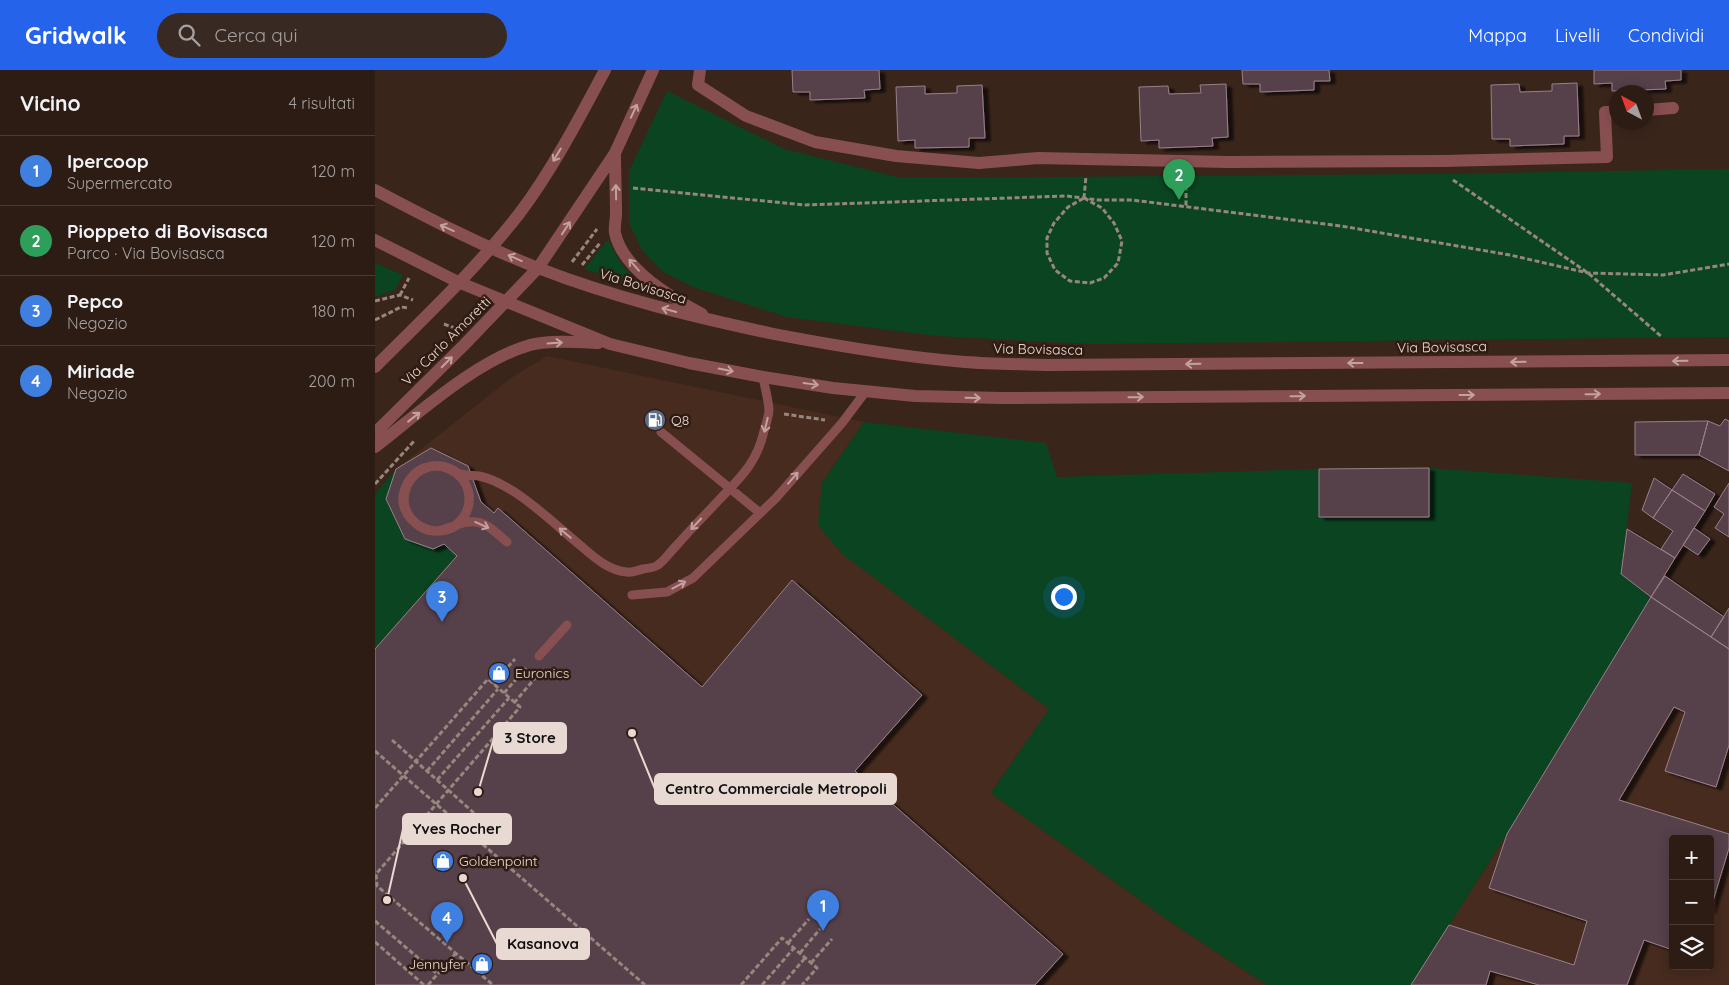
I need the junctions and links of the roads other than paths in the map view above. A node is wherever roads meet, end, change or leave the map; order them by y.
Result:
1 (605, 70) edge
2 (653, 70) edge
3 (700, 70) edge
4 (1673, 108) dead end
5 (1654, 109) edge
6 (1609, 112) edge
7 (615, 153) junction
8 (375, 190) edge
9 (375, 240) edge
10 (492, 248) junction
11 (538, 268) junction
12 (458, 282) junction
13 (505, 302) junction
14 (717, 322) junction
15 (610, 344) junction
16 (1729, 360) edge
17 (375, 367) edge
18 (763, 377) junction
19 (866, 391) junction
20 (1729, 393) edge
21 (661, 432) dead end
22 (375, 433) edge
23 (375, 447) edge
24 (458, 473) junction
25 (411, 477) junction
26 (730, 489) junction
27 (404, 506) junction
28 (760, 513) junction
29 (408, 516) junction
30 (453, 527) junction
31 (434, 531) junction
32 (507, 542) dead end
33 (632, 595) dead end
34 (567, 625) dead end
35 (539, 656) dead end

1 -> 10 street
7 -> 2 street, Via Carlo Amoretti
3 - 6 street
4 - 5 street
11 -> 7 street, Via Carlo Amoretti
14 -> 7 street
10 -> 8 street, Via Bovisasca
9 - 12 street
11 -> 10 street, Via Bovisasca
10 - 12 street
11 - 13 street, Via Carlo Amoretti
14 -> 11 street, Via Bovisasca
12 - 13 street
12 - 17 street
13 - 15 street
22 -> 13 street, Via Carlo Amoretti
16 -> 14 street, Via Bovisasca
15 -> 18 street
23 -> 15 street
18 -> 19 street
18 -> 26 lane
19 -> 20 street
28 -> 19 lane
21 - 26 lane
24 - 25 lane
26 -> 24 lane
24 - 30 lane
25 - 27 lane
25 - 27 lane
26 - 28 lane
27 - 29 lane
33 -> 28 lane
29 - 31 lane
29 - 31 lane
30 - 31 lane
30 -> 32 lane
34 - 35 lane

